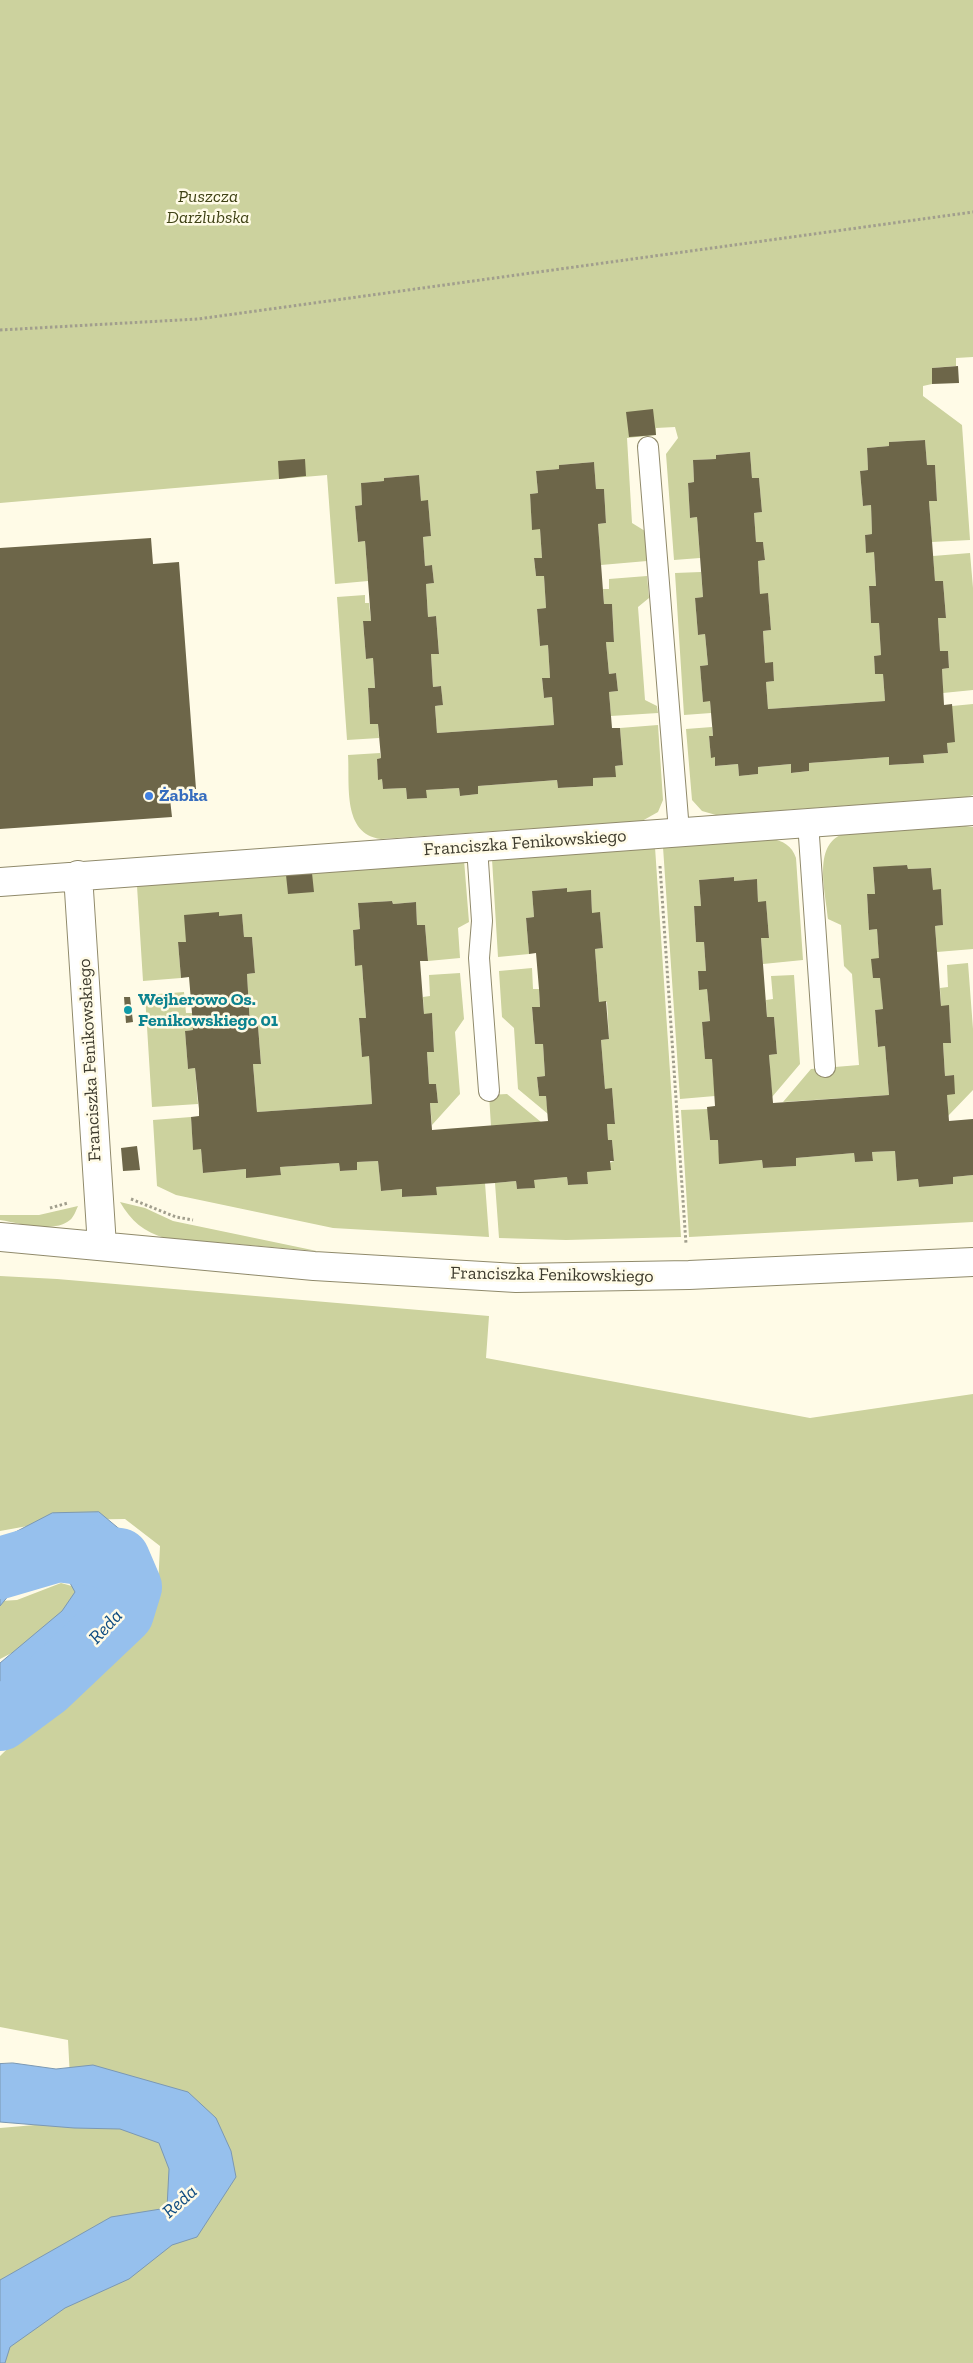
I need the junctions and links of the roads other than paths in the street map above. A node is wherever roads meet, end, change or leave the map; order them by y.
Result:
1 (648, 447) dead end
2 (973, 811) edge
3 (808, 822) junction
4 (668, 832) junction
5 (477, 847) junction
6 (78, 875) junction
7 (0, 882) edge
8 (825, 1067) dead end
9 (489, 1091) dead end
10 (0, 1237) edge
11 (102, 1246) junction
12 (973, 1262) edge

1 - 4 lane
2 - 3 street, Franciszka Fenikowskiego
3 - 4 street, Franciszka Fenikowskiego
3 - 8 lane
4 - 5 street, Franciszka Fenikowskiego
5 - 6 street, Franciszka Fenikowskiego
5 - 9 lane
6 - 7 street, Franciszka Fenikowskiego
6 - 11 street, Franciszka Fenikowskiego
10 - 11 street, Franciszka Fenikowskiego
11 - 12 street, Franciszka Fenikowskiego

